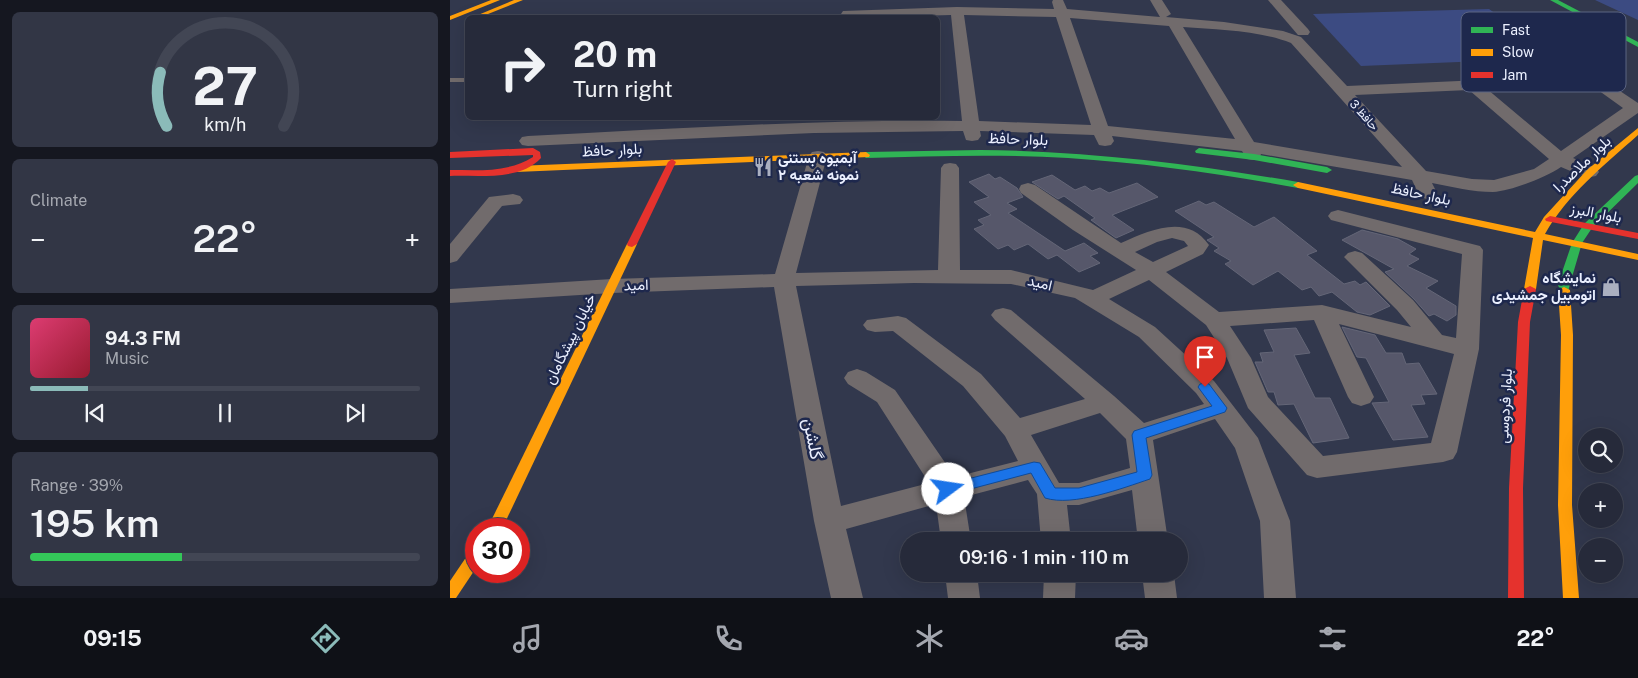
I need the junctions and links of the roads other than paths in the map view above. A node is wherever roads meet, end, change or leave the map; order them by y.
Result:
1 (497, 0) edge
2 (520, 0) edge
3 (852, 0) edge
4 (1156, 0) edge
5 (1274, 0) edge
6 (1553, 0) edge
7 (1059, 7) edge
8 (957, 11) junction
9 (1576, 12) edge
10 (482, 15) edge
11 (848, 15) edge
12 (870, 15) edge
13 (450, 18) edge
14 (1169, 19) junction
15 (465, 22) edge
16 (450, 28) edge
17 (1300, 36) junction
18 (1626, 38) edge
19 (1638, 44) edge
20 (450, 80) edge
21 (465, 80) edge
22 (1461, 85) edge
23 (1343, 91) junction
24 (1481, 92) edge
25 (1611, 92) edge
26 (971, 131) junction
27 (1638, 131) edge
28 (825, 136) edge
29 (1103, 136) junction
30 (874, 139) dead end
31 (531, 146) junction
32 (635, 148) dead end
33 (676, 148) junction
34 (1251, 151) junction
35 (567, 152) junction
36 (450, 155) edge
37 (1561, 160) junction
38 (562, 168) junction
39 (950, 168) dead end
40 (516, 169) junction
41 (1337, 172) dead end
42 (1590, 172) junction
43 (450, 173) edge
44 (1638, 178) edge
45 (1414, 182) junction
46 (1028, 190) dead end
47 (1431, 194) dead end
48 (513, 200) dead end
49 (1338, 216) dead end
50 (1543, 218) junction
51 (1588, 226) junction
52 (1539, 235) junction
53 (1638, 236) edge
54 (1577, 243) junction
55 (1119, 251) junction
56 (450, 257) edge
57 (1355, 257) dead end
58 (1638, 257) edge
59 (1150, 270) junction
60 (949, 276) junction
61 (784, 279) junction
62 (612, 286) junction
63 (450, 296) edge
64 (1092, 299) junction
65 (1322, 312) junction
66 (1004, 315) dead end
67 (1214, 320) junction
68 (875, 325) dead end
69 (1432, 339) junction
70 (1467, 349) junction
71 (856, 378) dead end
72 (1361, 397) dead end
73 (1105, 402) junction
74 (1220, 408) junction
75 (1015, 430) junction
76 (1138, 435) junction
77 (1034, 467) junction
78 (1145, 475) junction
79 (948, 489) junction
80 (1051, 494) junction
81 (499, 518) edge
82 (829, 522) junction
83 (955, 532) edge
84 (1055, 532) edge
85 (1153, 532) edge
86 (465, 572) edge
87 (962, 582) edge
88 (1060, 582) edge
89 (1159, 582) edge
90 (450, 594) edge
91 (847, 598) edge
92 (964, 598) edge
93 (1059, 598) edge
94 (1161, 598) edge
95 (1280, 598) edge
96 (1516, 598) edge
97 (1571, 598) edge

1 - 13 main road
2 - 10 main road
3 - 11 street
4 - 14 street
5 - 17 street, حافظ 3
6 - 9 main road
7 - 8 street
7 - 14 street
7 - 29 street
8 - 12 street
8 - 26 street
14 - 17 street
14 - 34 street
15 - 16 main road
17 - 23 street, حافظ 3
18 - 19 main road
20 - 21 lane
22 - 23 street
23 - 45 street, حافظ 3
24 - 37 street
25 - 37 street
26 - 28 street
26 - 29 street
26 - 30 main road, بلوار حافظ
27 - 42 main road, بلوار ملاصدرا
28 - 33 street
28 - 33 main road, بلوار حافظ
28 - 52 main road, بلوار حافظ
28 - 61 street
29 - 34 street
31 - 33 street
31 - 35 main road, بلوار حافظ
31 - 36 main road, بلوار حافظ
31 - 40 main road
32 - 35 main road, بلوار حافظ
33 - 38 main road, بلوار حافظ
33 - 62 main road, خیابان پیشگامان
34 - 41 main road
34 - 45 street
35 - 38 main road
37 - 42 street
37 - 45 street
38 - 40 main road, بلوار حافظ
39 - 60 street
40 - 43 main road, بلوار حافظ
42 - 50 main road, بلوار ملاصدرا
44 - 51 main road
45 - 47 street, حافظ 3
46 - 55 street
48 - 56 street
49 - 70 street
50 - 51 main road, بلوار البرز
50 - 52 main road, بلوار فردوسی
51 - 53 main road, بلوار البرز
51 - 54 main road
52 - 54 main road, بلوار حافظ
52 - 96 main road, بلوار فردوسی
54 - 58 main road
54 - 97 main road
55 - 59 street
55 - 59 street
57 - 69 street
59 - 64 street
59 - 67 street
60 - 61 street, امید
60 - 64 street, امید
61 - 62 street, امید
61 - 82 street, گلشن
62 - 63 street, امید
62 - 81 main road, خیابان پیشگامان
64 - 74 street, امید
65 - 67 street
65 - 69 street
65 - 72 street
66 - 73 street
67 - 70 street
68 - 75 street
69 - 70 street
71 - 79 street
73 - 75 street
73 - 76 street
74 - 76 street
74 - 95 street, امید
75 - 77 street
76 - 78 street
77 - 79 street
77 - 80 street
78 - 80 street
78 - 85 street
79 - 82 street
79 - 83 street
80 - 84 street
82 - 91 street, گلشن
86 - 90 main road
87 - 92 street
88 - 93 street
89 - 94 street

